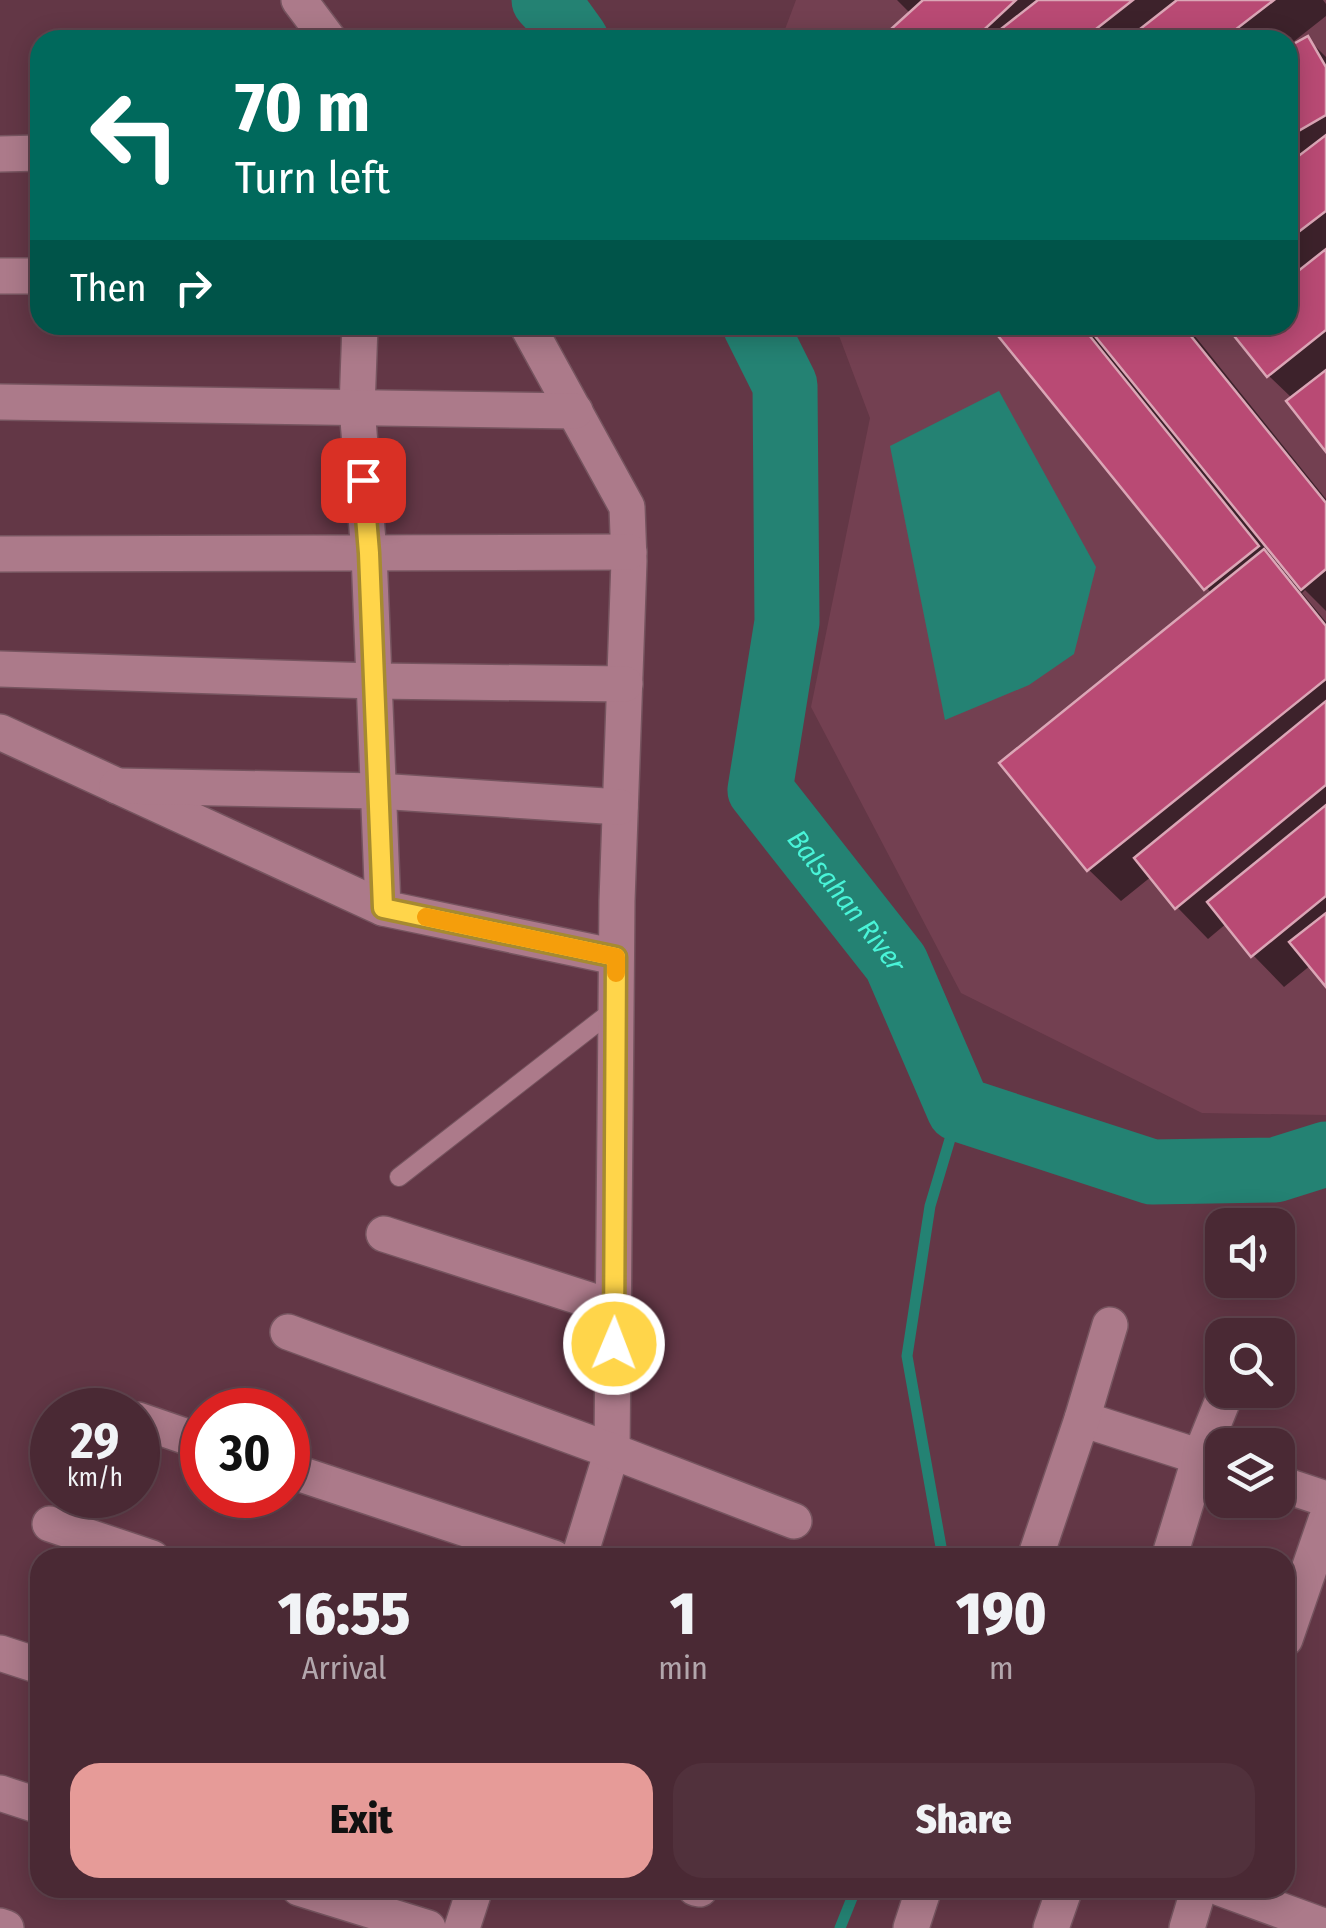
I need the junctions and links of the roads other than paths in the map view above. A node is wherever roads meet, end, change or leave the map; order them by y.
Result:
1 (299, 0) edge
2 (322, 30) edge
3 (30, 153) edge
4 (0, 154) edge
5 (0, 276) edge
6 (30, 276) edge
7 (360, 335) edge
8 (533, 335) edge
9 (0, 402) edge
10 (357, 408) junction
11 (575, 412) junction
12 (629, 552) junction
13 (369, 553) junction
14 (0, 554) edge
15 (0, 669) edge
16 (374, 681) junction
17 (625, 684) junction
18 (0, 732) edge
19 (117, 786) junction
20 (378, 791) junction
21 (620, 807) junction
22 (383, 908) junction
23 (616, 957) junction
24 (616, 1008) junction
25 (399, 1177) dead end
26 (384, 1234) dead end
27 (614, 1308) junction
28 (1110, 1325) dead end
29 (288, 1332) dead end
30 (1082, 1419) junction
31 (612, 1451) junction
32 (1205, 1458) edge
33 (1205, 1474) edge
34 (310, 1477) edge
35 (1295, 1489) edge
36 (1326, 1499) edge
37 (1326, 1520) edge
38 (794, 1522) dead end
39 (50, 1524) dead end
40 (122, 1548) edge
41 (524, 1548) edge
42 (582, 1548) edge
43 (1038, 1548) edge
44 (1172, 1548) edge
45 (1295, 1610) edge
46 (0, 1653) edge
47 (30, 1663) edge
48 (0, 1793) edge
49 (30, 1803) edge
50 (331, 1898) edge
51 (472, 1898) edge
52 (920, 1898) edge
53 (1061, 1898) edge
54 (1197, 1898) edge
55 (1248, 1898) edge
56 (1326, 1926) edge
57 (428, 1928) edge
58 (462, 1928) edge
59 (910, 1928) edge
60 (1051, 1928) edge
61 (1187, 1928) edge

1 - 2 street
3 - 4 street
5 - 6 street
7 - 10 street
8 - 11 street
9 - 10 street
10 - 11 street
10 - 13 street
11 - 12 street
12 - 13 street
12 - 17 street
13 - 14 street
13 - 16 street
15 - 16 street
16 - 17 street
16 - 20 street
17 - 21 street
18 - 19 street
19 - 20 street
19 - 22 street
20 - 21 street
20 - 22 street
21 - 23 street
22 - 23 street
23 - 24 street
24 - 25 lane
24 - 27 street
26 - 27 street
27 - 31 street
28 - 30 street
29 - 31 street
30 - 32 street
30 - 43 street
31 - 38 street
31 - 42 street
33 - 44 street
34 - 41 street
35 - 36 street
37 - 45 street
39 - 40 street
46 - 47 street
48 - 49 street
50 - 57 street
51 - 58 street
52 - 59 street
53 - 60 street
54 - 61 street
55 - 56 street

